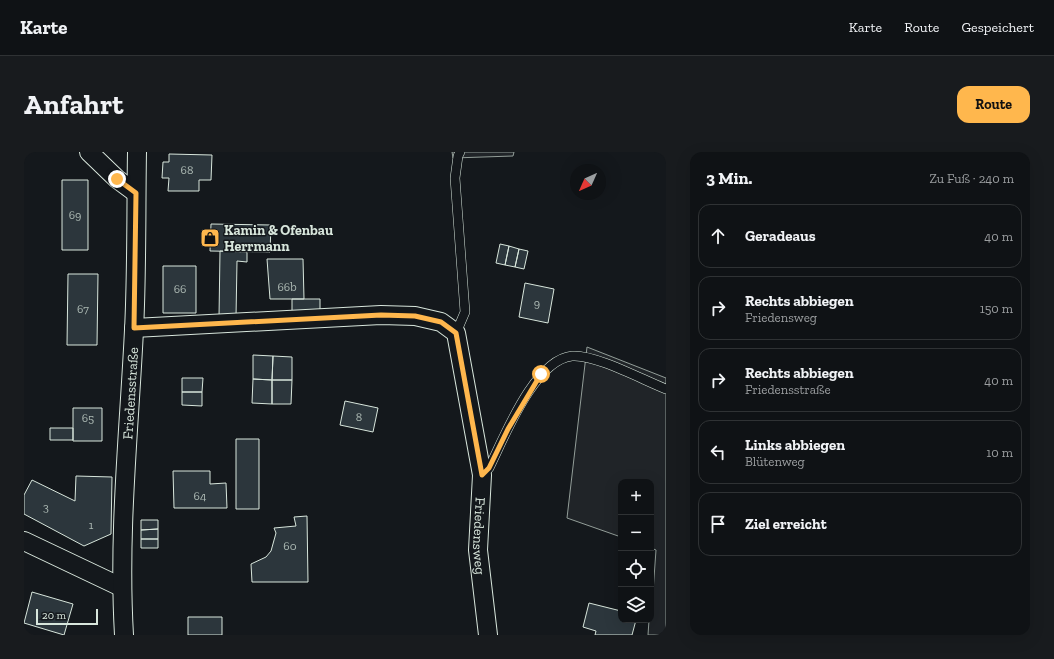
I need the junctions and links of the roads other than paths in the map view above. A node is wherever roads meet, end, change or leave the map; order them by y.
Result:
1 (89, 152) edge
2 (137, 152) edge
3 (460, 152) edge
4 (136, 193) junction
5 (134, 328) junction
6 (456, 333) junction
7 (666, 390) edge
8 (482, 475) junction
9 (24, 541) edge
10 (121, 587) junction
11 (124, 635) edge
12 (488, 635) edge

1 - 4 street
2 - 4 street, Friedensstraße
3 - 6 lane
4 - 5 street, Friedensstraße
5 - 6 street
5 - 10 street, Friedensstraße
6 - 8 street, Friedensweg
7 - 8 lane
8 - 12 street, Friedensweg
9 - 10 street
10 - 11 street, Friedensstraße

